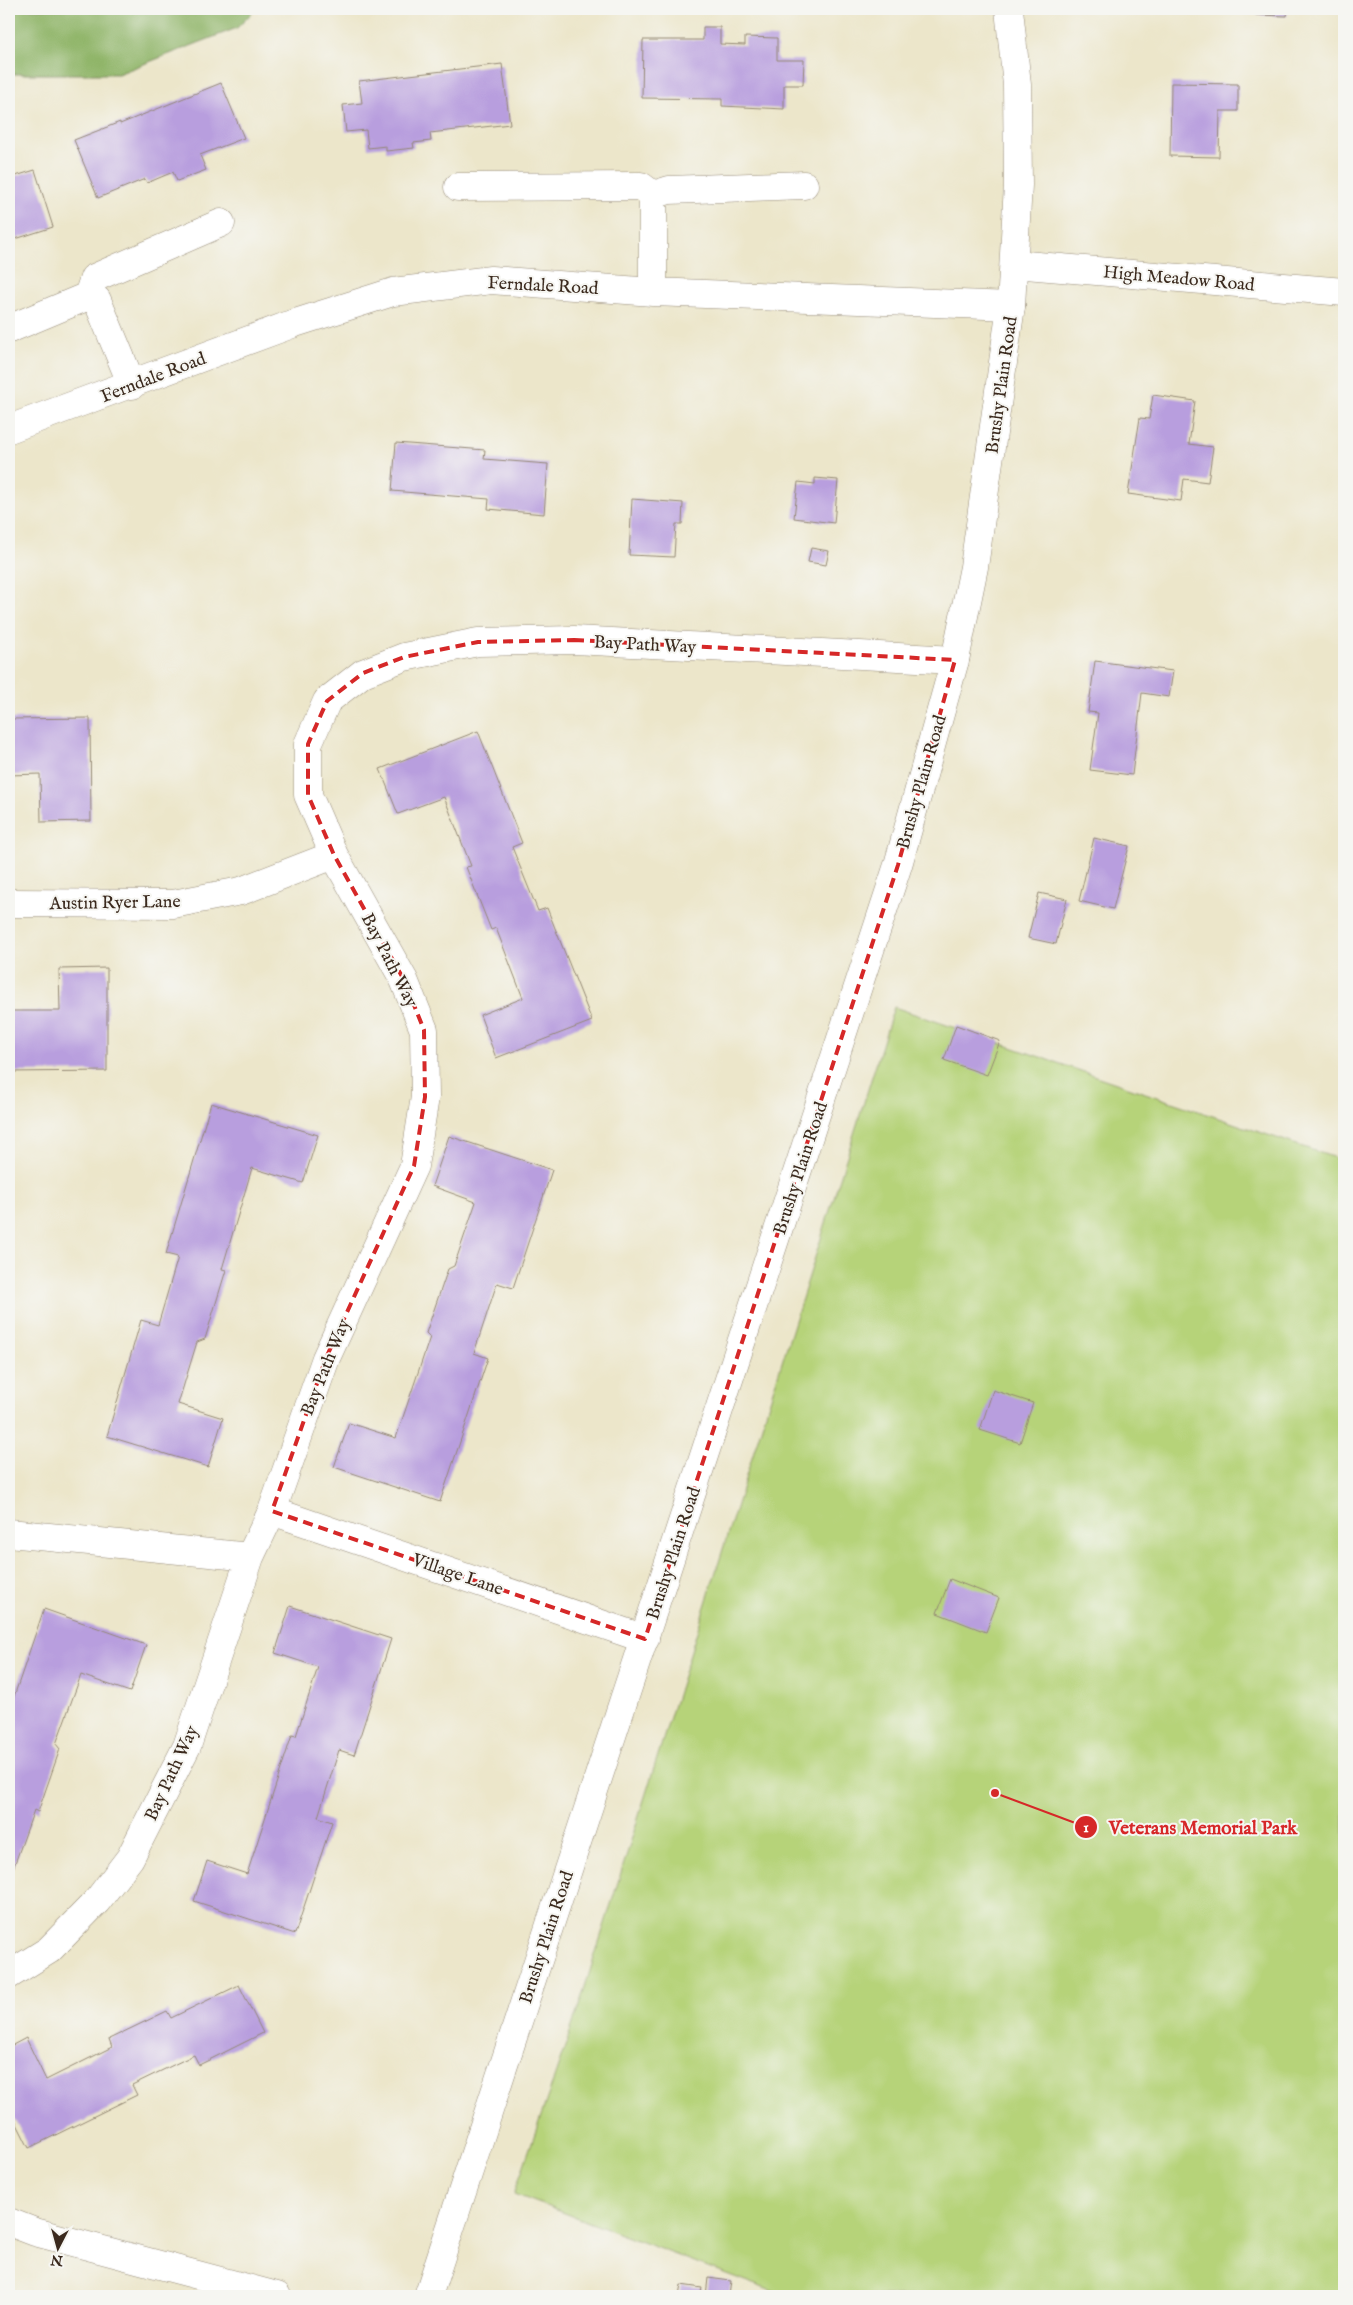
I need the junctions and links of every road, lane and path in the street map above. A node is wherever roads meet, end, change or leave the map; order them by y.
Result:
1 (1009, 9) edge
2 (804, 185) dead end
3 (458, 187) dead end
4 (653, 195) junction
5 (220, 223) dead end
6 (1014, 264) junction
7 (654, 292) junction
8 (1344, 292) edge
9 (88, 296) junction
10 (1011, 306) junction
11 (9, 329) edge
12 (132, 385) junction
13 (9, 429) edge
14 (955, 660) junction
15 (334, 855) junction
16 (9, 903) edge
17 (272, 1511) junction
18 (9, 1533) edge
19 (250, 1557) junction
20 (645, 1639) junction
21 (9, 1975) edge
22 (9, 2222) edge
23 (277, 2296) edge
24 (428, 2296) edge

1 - 6 street, Brushy Plain Road
2 - 4 street
3 - 4 street
4 - 7 street
5 - 9 street
6 - 8 street, High Meadow Road
6 - 10 street, Brushy Plain Road
7 - 10 street, Ferndale Road
7 - 12 street, Ferndale Road
9 - 11 street
9 - 12 street
10 - 14 street, Brushy Plain Road
12 - 13 street, Ferndale Road
14 - 15 street, Bay Path Way
14 - 20 street, Brushy Plain Road
15 - 16 street, Austin Ryer Lane
15 - 17 street, Bay Path Way
17 - 19 street, Bay Path Way
17 - 20 street, Village Lane
18 - 19 street
19 - 21 street, Bay Path Way
20 - 24 street, Brushy Plain Road
22 - 23 street

